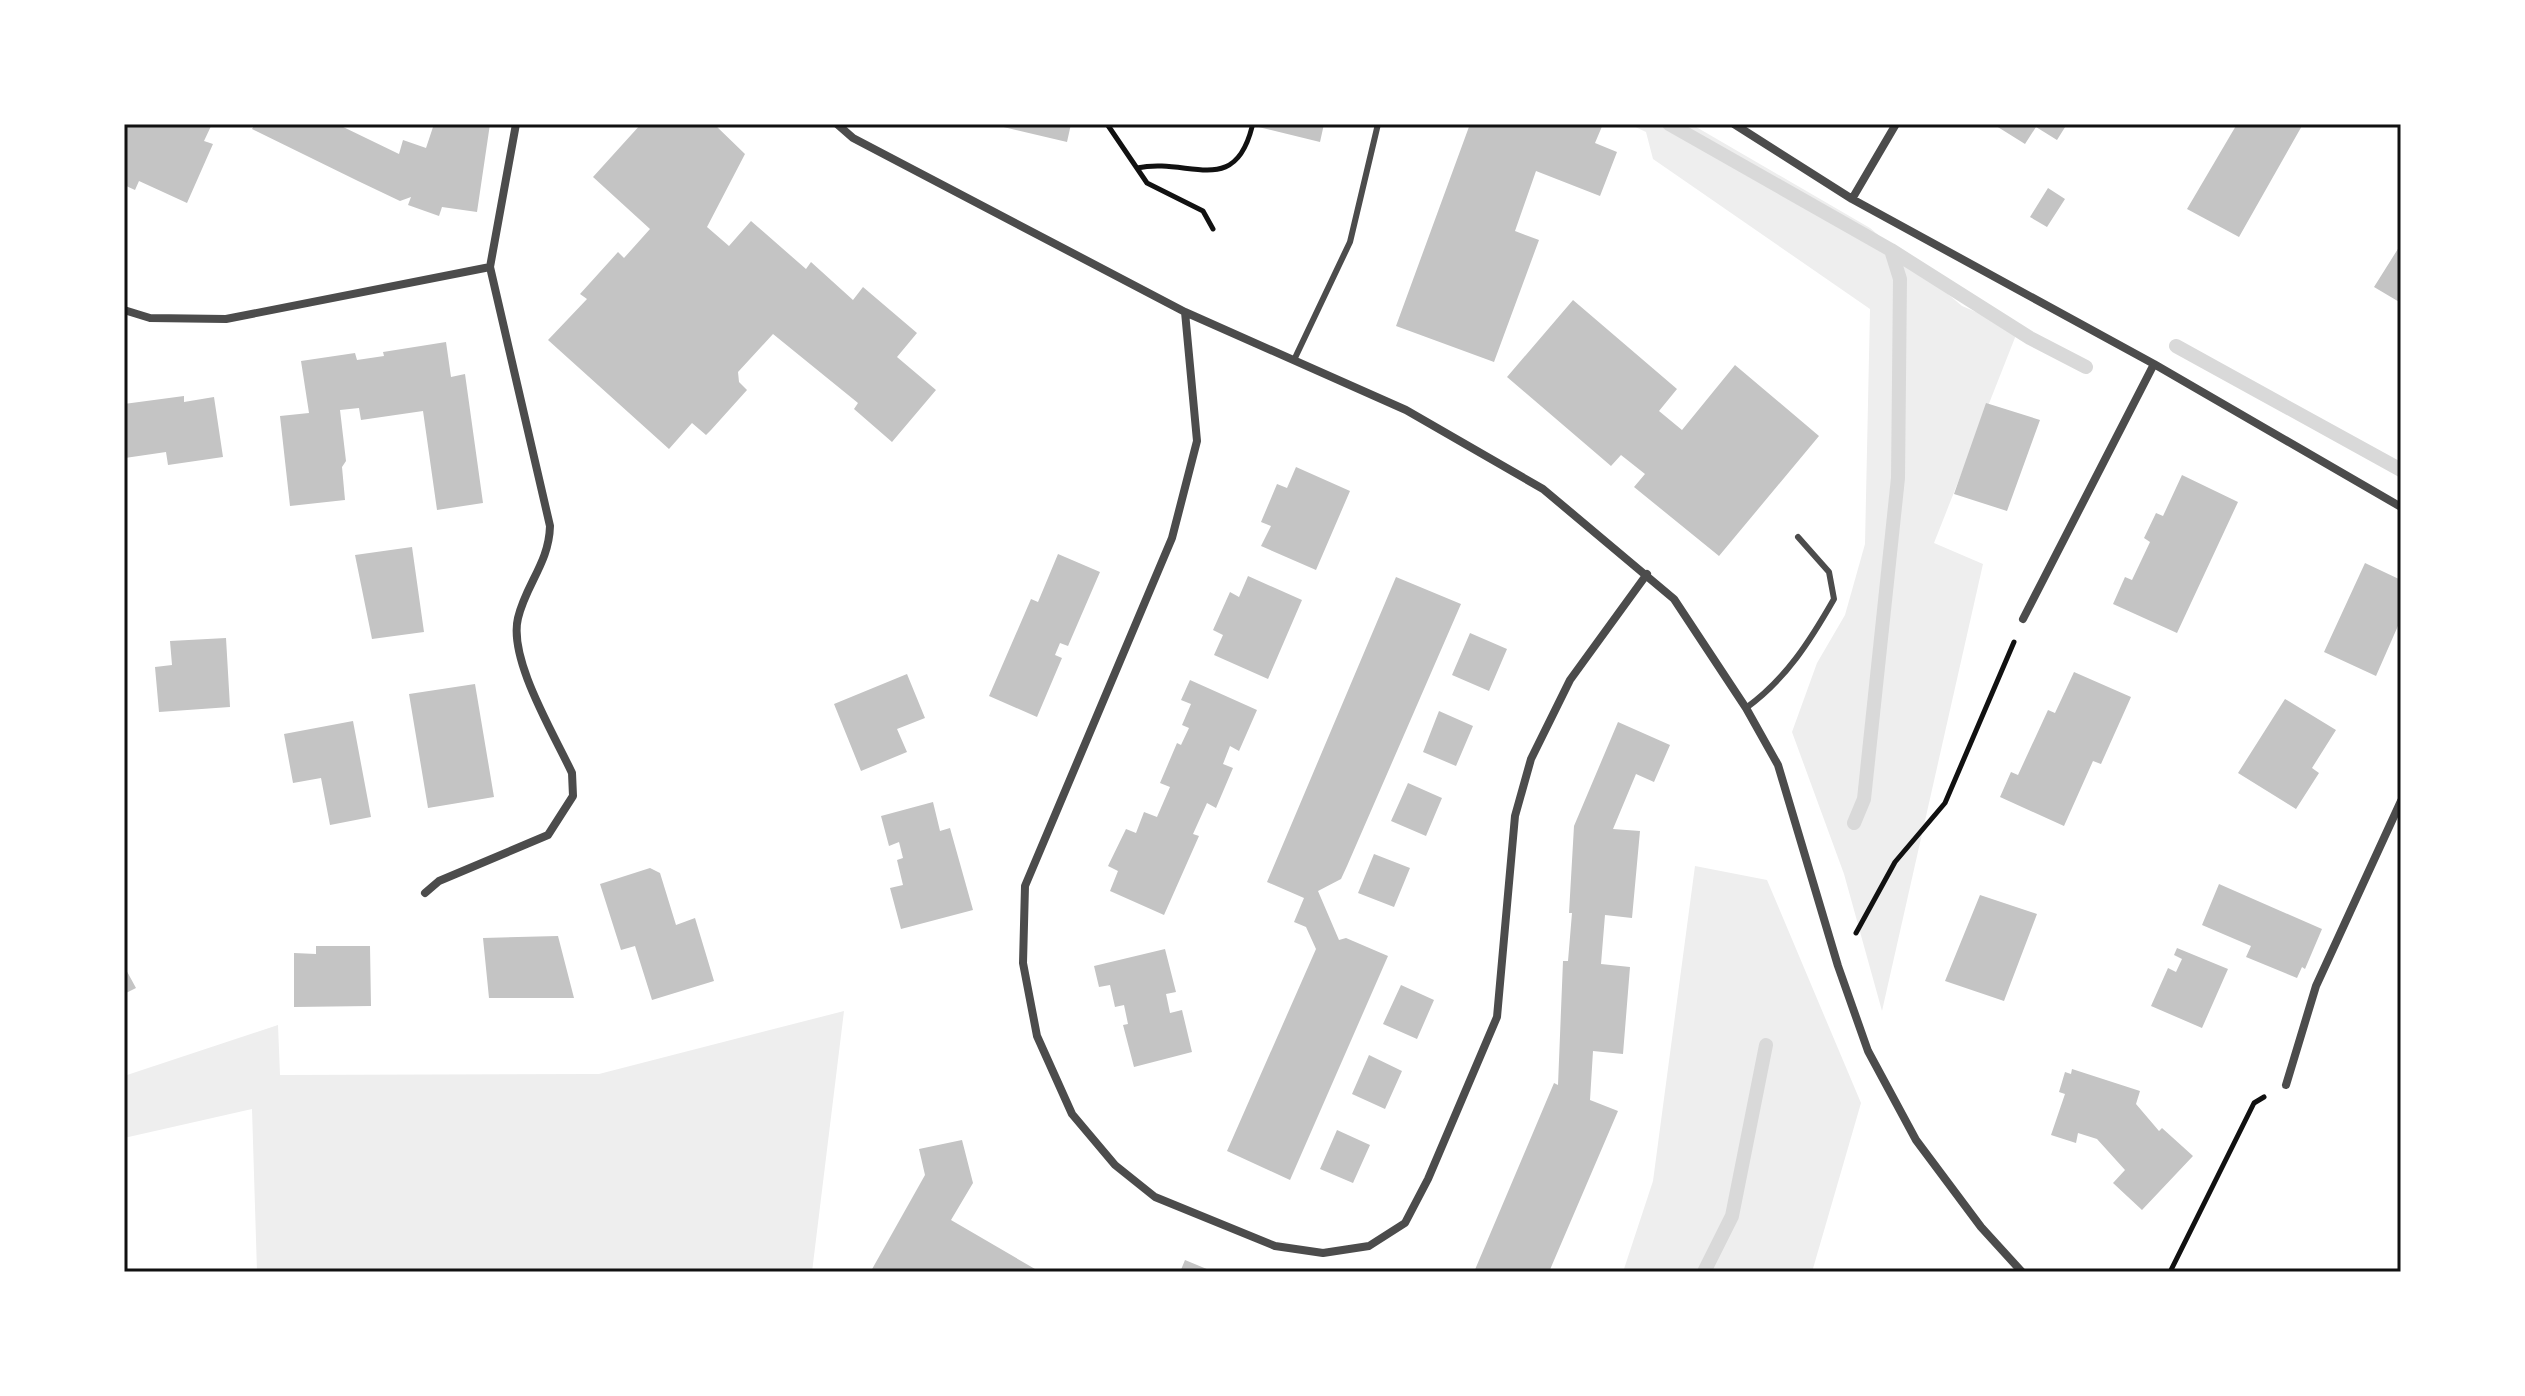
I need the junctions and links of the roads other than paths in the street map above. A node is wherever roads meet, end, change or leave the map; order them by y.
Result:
1 (516, 124) edge
2 (837, 124) edge
3 (1378, 124) edge
4 (1734, 124) edge
5 (1896, 124) edge
6 (1852, 199) junction
7 (490, 267) junction
8 (124, 310) edge
9 (1185, 312) junction
10 (1294, 360) junction
11 (2154, 364) junction
12 (2401, 507) edge
13 (1798, 537) dead end
14 (1647, 574) junction
15 (2023, 619) road end
16 (1746, 708) junction
17 (2401, 801) edge
18 (425, 893) dead end
19 (2286, 1085) road end
20 (2022, 1272) edge

1 - 7 street
2 - 9 street
3 - 10 lane
4 - 6 street
5 - 6 street
6 - 11 street
7 - 8 street
7 - 18 street
9 - 10 street
9 - 14 street
10 - 14 street
11 - 12 street
11 - 15 street
13 - 16 lane
14 - 16 street
16 - 20 street
17 - 19 street

